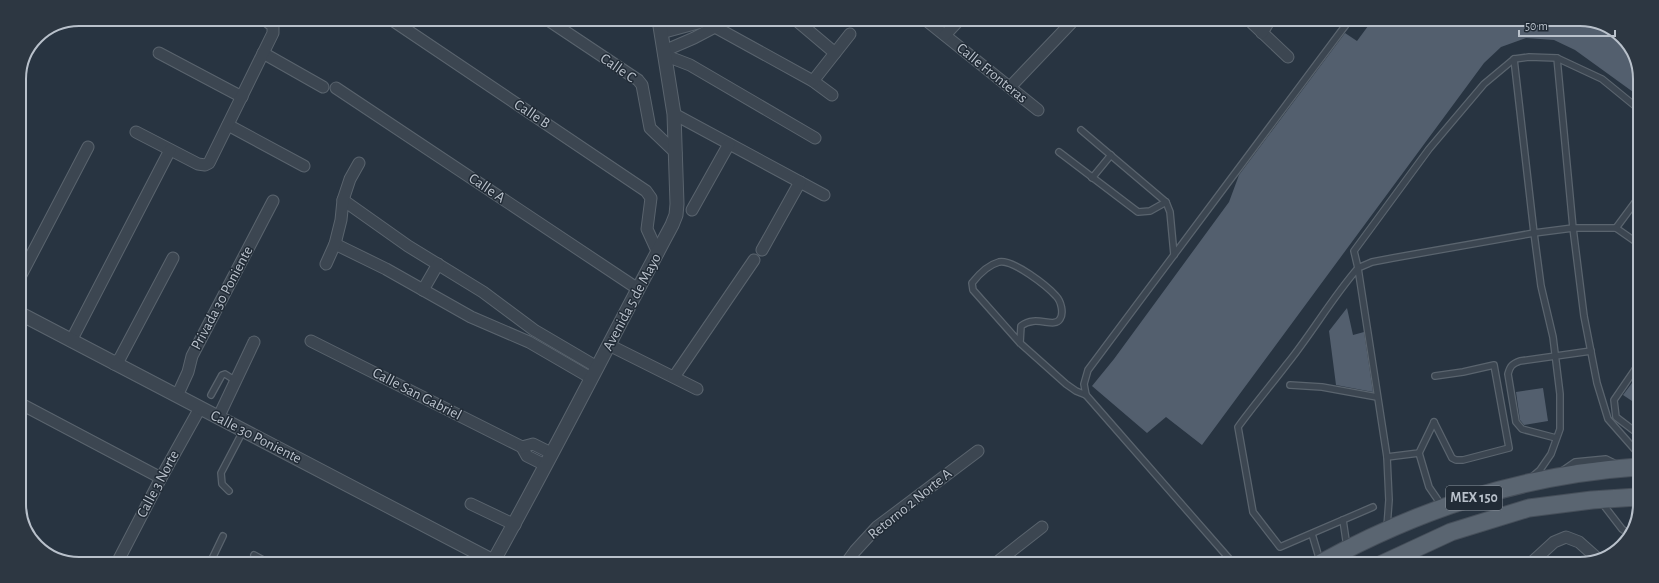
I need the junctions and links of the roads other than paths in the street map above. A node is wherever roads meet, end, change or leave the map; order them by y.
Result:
1 (273, 26) edge
2 (401, 26) edge
3 (557, 26) edge
4 (673, 26) edge
5 (708, 26) edge
6 (716, 26) edge
7 (803, 26) edge
8 (933, 26) edge
9 (953, 26) edge
10 (1068, 26) edge
11 (1255, 26) edge
12 (1266, 26) edge
13 (1345, 26) edge
14 (660, 27) edge
15 (1262, 32) junction
16 (850, 34) dead end
17 (945, 35) junction
18 (159, 53) dead end
19 (664, 53) junction
20 (835, 53) junction
21 (263, 54) junction
22 (1288, 57) dead end
23 (1557, 58) junction
24 (1514, 59) junction
25 (813, 80) junction
26 (323, 87) dead end
27 (1010, 87) junction
28 (336, 88) dead end
29 (832, 95) dead end
30 (242, 97) junction
31 (1633, 104) edge
32 (1038, 110) dead end
33 (674, 114) junction
34 (228, 125) junction
35 (1081, 130) dead end
36 (136, 132) dead end
37 (815, 138) dead end
38 (729, 144) junction
39 (88, 147) dead end
40 (170, 150) junction
41 (1059, 152) dead end
42 (676, 153) junction
43 (1111, 155) junction
44 (359, 163) dead end
45 (304, 166) dead end
46 (1092, 178) junction
47 (800, 182) junction
48 (824, 195) dead end
49 (343, 200) junction
50 (273, 201) dead end
51 (1166, 202) junction
52 (1633, 205) edge
53 (692, 210) dead end
54 (1573, 228) junction
55 (1616, 228) junction
56 (1534, 233) junction
57 (1633, 240) edge
58 (335, 244) junction
59 (762, 250) dead end
60 (658, 253) junction
61 (1174, 255) junction
62 (173, 258) dead end
63 (754, 260) dead end
64 (326, 264) dead end
65 (438, 264) junction
66 (26, 266) edge
67 (1358, 268) junction
68 (638, 289) junction
69 (423, 290) junction
70 (26, 317) edge
71 (71, 341) junction
72 (311, 341) dead end
73 (254, 342) dead end
74 (1020, 342) junction
75 (609, 345) junction
76 (1591, 351) junction
77 (1555, 357) junction
78 (114, 364) junction
79 (1633, 372) edge
80 (594, 373) junction
81 (1435, 376) dead end
82 (674, 377) junction
83 (236, 381) junction
84 (1290, 385) dead end
85 (697, 389) dead end
86 (211, 394) dead end
87 (1086, 395) junction
88 (177, 396) junction
89 (1377, 397) junction
90 (26, 407) edge
91 (200, 408) junction
92 (218, 418) junction
93 (244, 430) junction
94 (1633, 430) edge
95 (1556, 438) junction
96 (522, 447) junction
97 (1633, 447) edge
98 (978, 451) dead end
99 (551, 453) junction
100 (1420, 453) junction
101 (1387, 457) junction
102 (545, 465) junction
103 (1631, 468) edge
104 (161, 478) junction
105 (1526, 483) junction
106 (230, 491) dead end
107 (1633, 497) edge
108 (1600, 500) junction
109 (471, 504) dead end
110 (1373, 507) dead end
111 (1442, 507) junction
112 (1343, 520) junction
113 (515, 525) junction
114 (1042, 527) dead end
115 (1386, 529) junction
116 (1625, 531) edge
117 (1312, 534) junction
118 (224, 536) dead end
119 (1347, 549) junction
120 (254, 555) dead end
121 (1594, 555) edge
122 (120, 557) edge
123 (213, 557) edge
124 (258, 557) edge
125 (486, 557) edge
126 (496, 557) edge
127 (851, 557) edge
128 (1004, 557) edge
129 (1228, 557) edge
130 (1319, 557) edge
131 (1332, 557) edge
132 (1397, 557) edge
133 (1538, 557) edge

1 - 21 street
2 - 60 street, Calle B
3 - 42 street, Calle C
4 - 14 street
5 - 19 street
6 - 25 street
7 - 20 street
8 - 17 street, Calle Fronteras
9 - 17 street
10 - 27 street
11 - 15 street
12 - 15 street
13 - 61 lane
14 - 19 street, Avenida 5 de Mayo
15 - 22 street
16 - 20 street
17 - 27 street, Calle Fronteras
18 - 30 street
19 - 33 street, Avenida 5 de Mayo
19 - 37 street
20 - 25 street
21 - 26 street
21 - 30 street
23 - 24 lane
23 - 31 lane
23 - 54 lane
24 - 56 lane
24 - 67 lane
25 - 29 street
27 - 32 street, Calle Fronteras
28 - 68 street, Calle A
30 - 34 street
33 - 38 street
33 - 42 street, Avenida 5 de Mayo
34 - 40 street
34 - 45 street
35 - 43 lane
36 - 40 street
38 - 47 street
38 - 53 street
39 - 66 street
40 - 71 street
41 - 46 lane
42 - 60 street, Avenida 5 de Mayo
43 - 46 lane
43 - 51 lane
44 - 49 street
46 - 51 lane
47 - 48 street
47 - 59 street
49 - 58 street
49 - 65 street
50 - 88 street, Privada 30 Poniente
51 - 61 lane
52 - 55 lane
54 - 55 lane
54 - 56 lane
54 - 76 lane
55 - 57 lane
56 - 67 lane
56 - 77 lane
58 - 64 street
58 - 69 street
60 - 68 street, Avenida 5 de Mayo
61 - 87 lane
62 - 78 street
63 - 82 street
65 - 69 street
65 - 80 street
67 - 89 lane
67 - 117 lane
68 - 75 street, Avenida 5 de Mayo
69 - 80 street
70 - 71 street, Calle 30 Poniente
71 - 78 street, Calle 30 Poniente
72 - 96 street, Calle San Gabriel
73 - 83 street
74 - 74 lane
74 - 87 lane
75 - 80 street, Avenida 5 de Mayo
75 - 82 street
76 - 77 lane
76 - 97 lane
77 - 95 lane
77 - 95 lane
78 - 88 street, Calle 30 Poniente
79 - 94 lane
80 - 99 street, Avenida 5 de Mayo
81 - 100 lane
82 - 85 street
83 - 86 lane
83 - 92 street
84 - 89 lane
87 - 129 lane
88 - 91 street, Calle 30 Poniente
89 - 101 lane
90 - 104 street
91 - 92 street, Calle 30 Poniente
91 - 104 street, Calle 3 Norte
92 - 93 street, Calle 30 Poniente
93 - 106 lane
93 - 125 street, Calle 30 Poniente
95 - 105 lane
96 - 99 street, Calle San Gabriel
96 - 102 street, Calle San Gabriel
98 - 127 street, Retorno 2 Norte A
99 - 102 street, Avenida 5 de Mayo
100 - 101 lane
100 - 111 lane
101 - 115 lane
102 - 113 street, Avenida 5 de Mayo
103 - 105 main road, MEX 150
104 - 122 street, Calle 3 Norte
105 - 111 main road, MEX 150
107 - 108 main road, MEX 150
108 - 116 lane
108 - 132 main road, MEX 150
109 - 113 street
110 - 112 lane
111 - 115 main road, MEX 150
112 - 117 lane
112 - 119 lane
113 - 126 street, Avenida 5 de Mayo
114 - 128 street
115 - 119 main road, MEX 150
117 - 130 lane
118 - 123 lane
119 - 131 main road, MEX 150
120 - 124 lane
121 - 133 street

